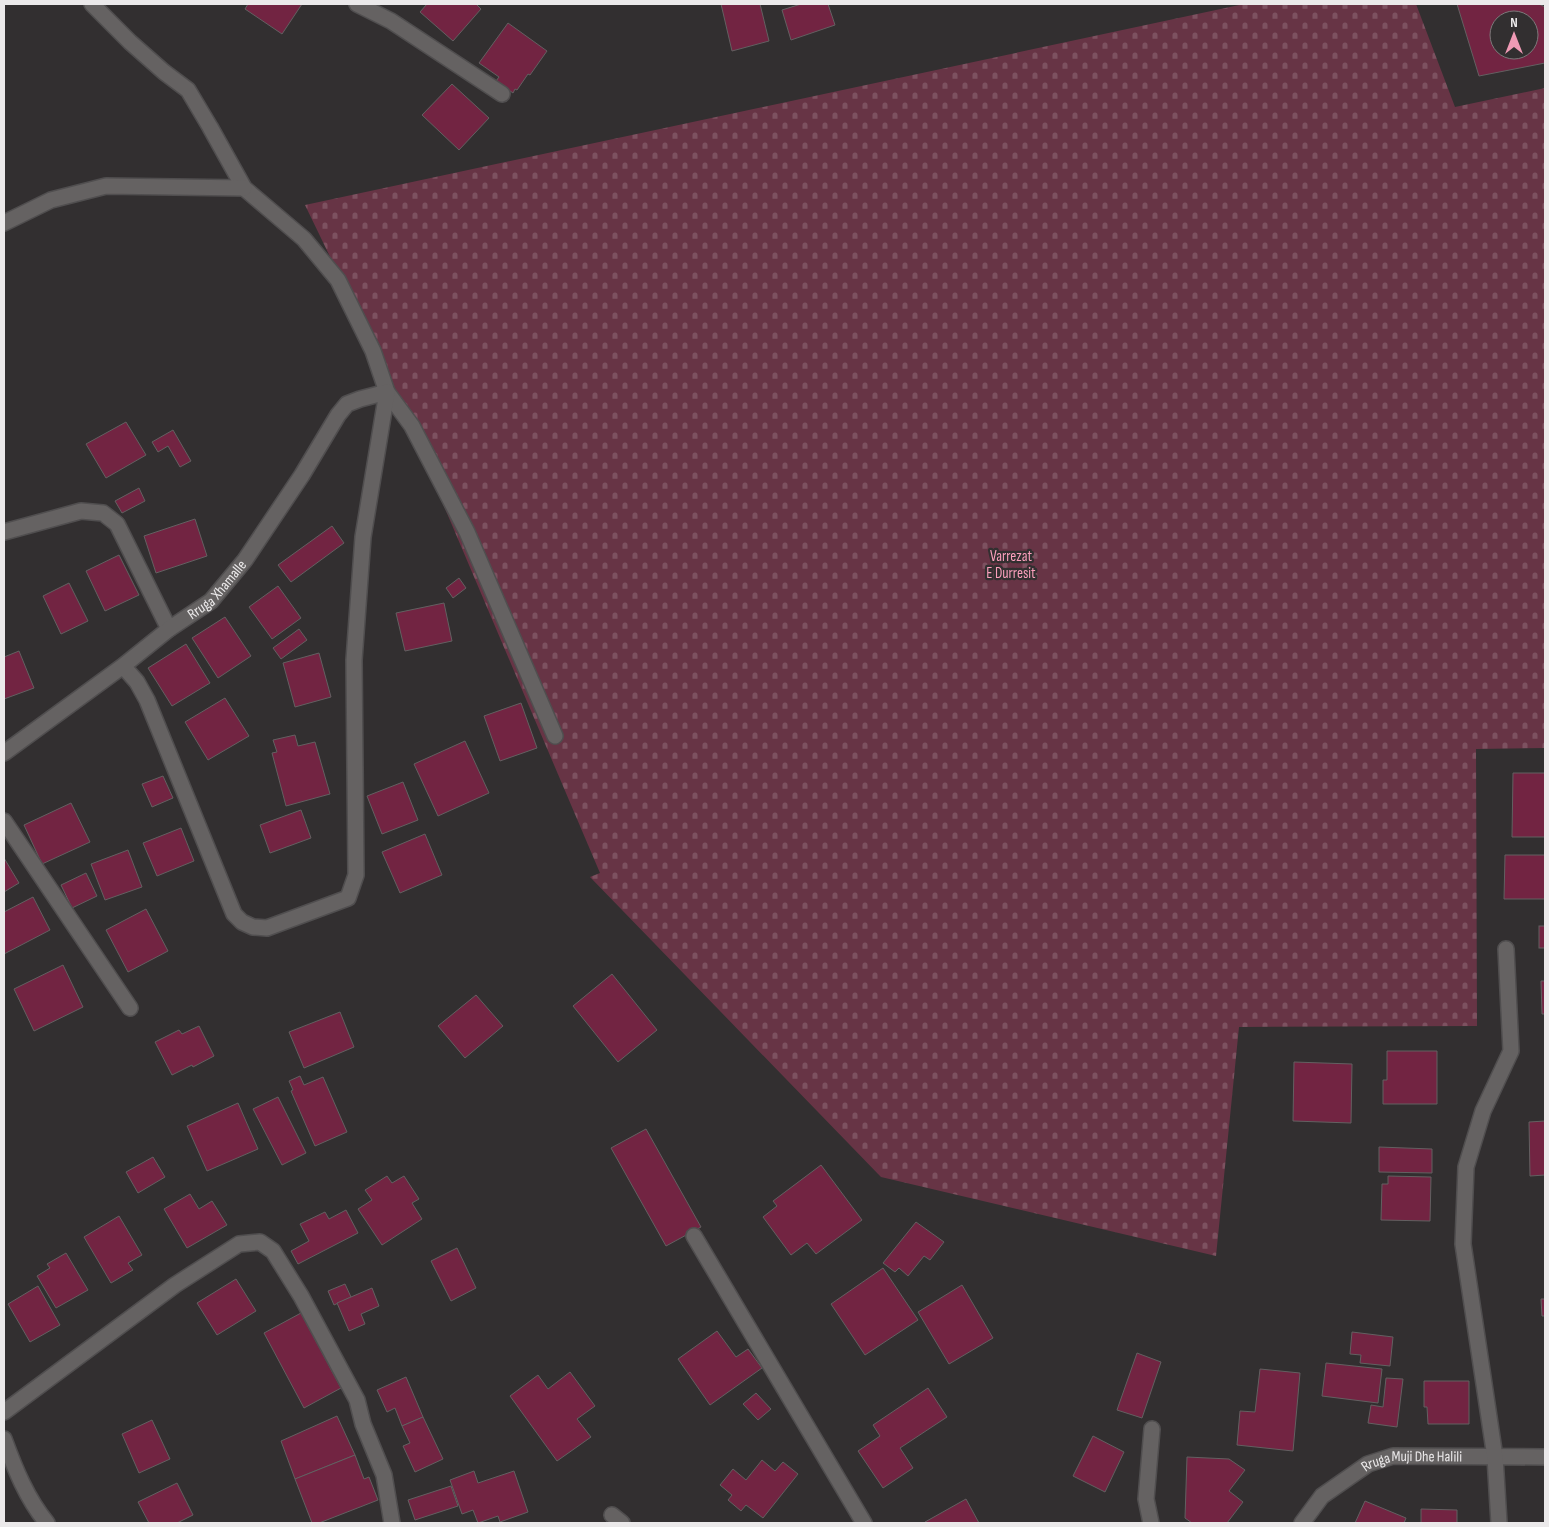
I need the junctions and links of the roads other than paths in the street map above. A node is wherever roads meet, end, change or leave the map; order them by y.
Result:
1 (92, 4) edge
2 (357, 4) edge
3 (502, 94) dead end
4 (244, 188) junction
5 (4, 223) edge
6 (388, 392) junction
7 (4, 532) edge
8 (169, 628) junction
9 (123, 666) junction
10 (555, 736) dead end
11 (4, 753) edge
12 (4, 821) edge
13 (1506, 949) dead end
14 (130, 1008) dead end
15 (694, 1236) dead end
16 (4, 1412) edge
17 (1152, 1429) dead end
18 (4, 1439) edge
19 (1495, 1457) junction
20 (1545, 1457) edge
21 (47, 1523) edge
22 (392, 1523) edge
23 (864, 1523) edge
24 (1152, 1523) edge
25 (1302, 1523) edge
26 (1499, 1523) edge

1 - 4 street
2 - 3 street
4 - 5 street
4 - 6 street
6 - 8 street, Rruga Xhamalle
6 - 9 street
6 - 10 street
7 - 8 street
8 - 9 street, Rruga Xhamalle
9 - 11 street, Rruga Xhamalle
12 - 14 street
13 - 19 street
15 - 23 street
16 - 22 street
17 - 24 street
18 - 21 street
19 - 20 street, Rruga Muji Dhe Halili
19 - 25 street, Rruga Muji Dhe Halili
19 - 26 street

